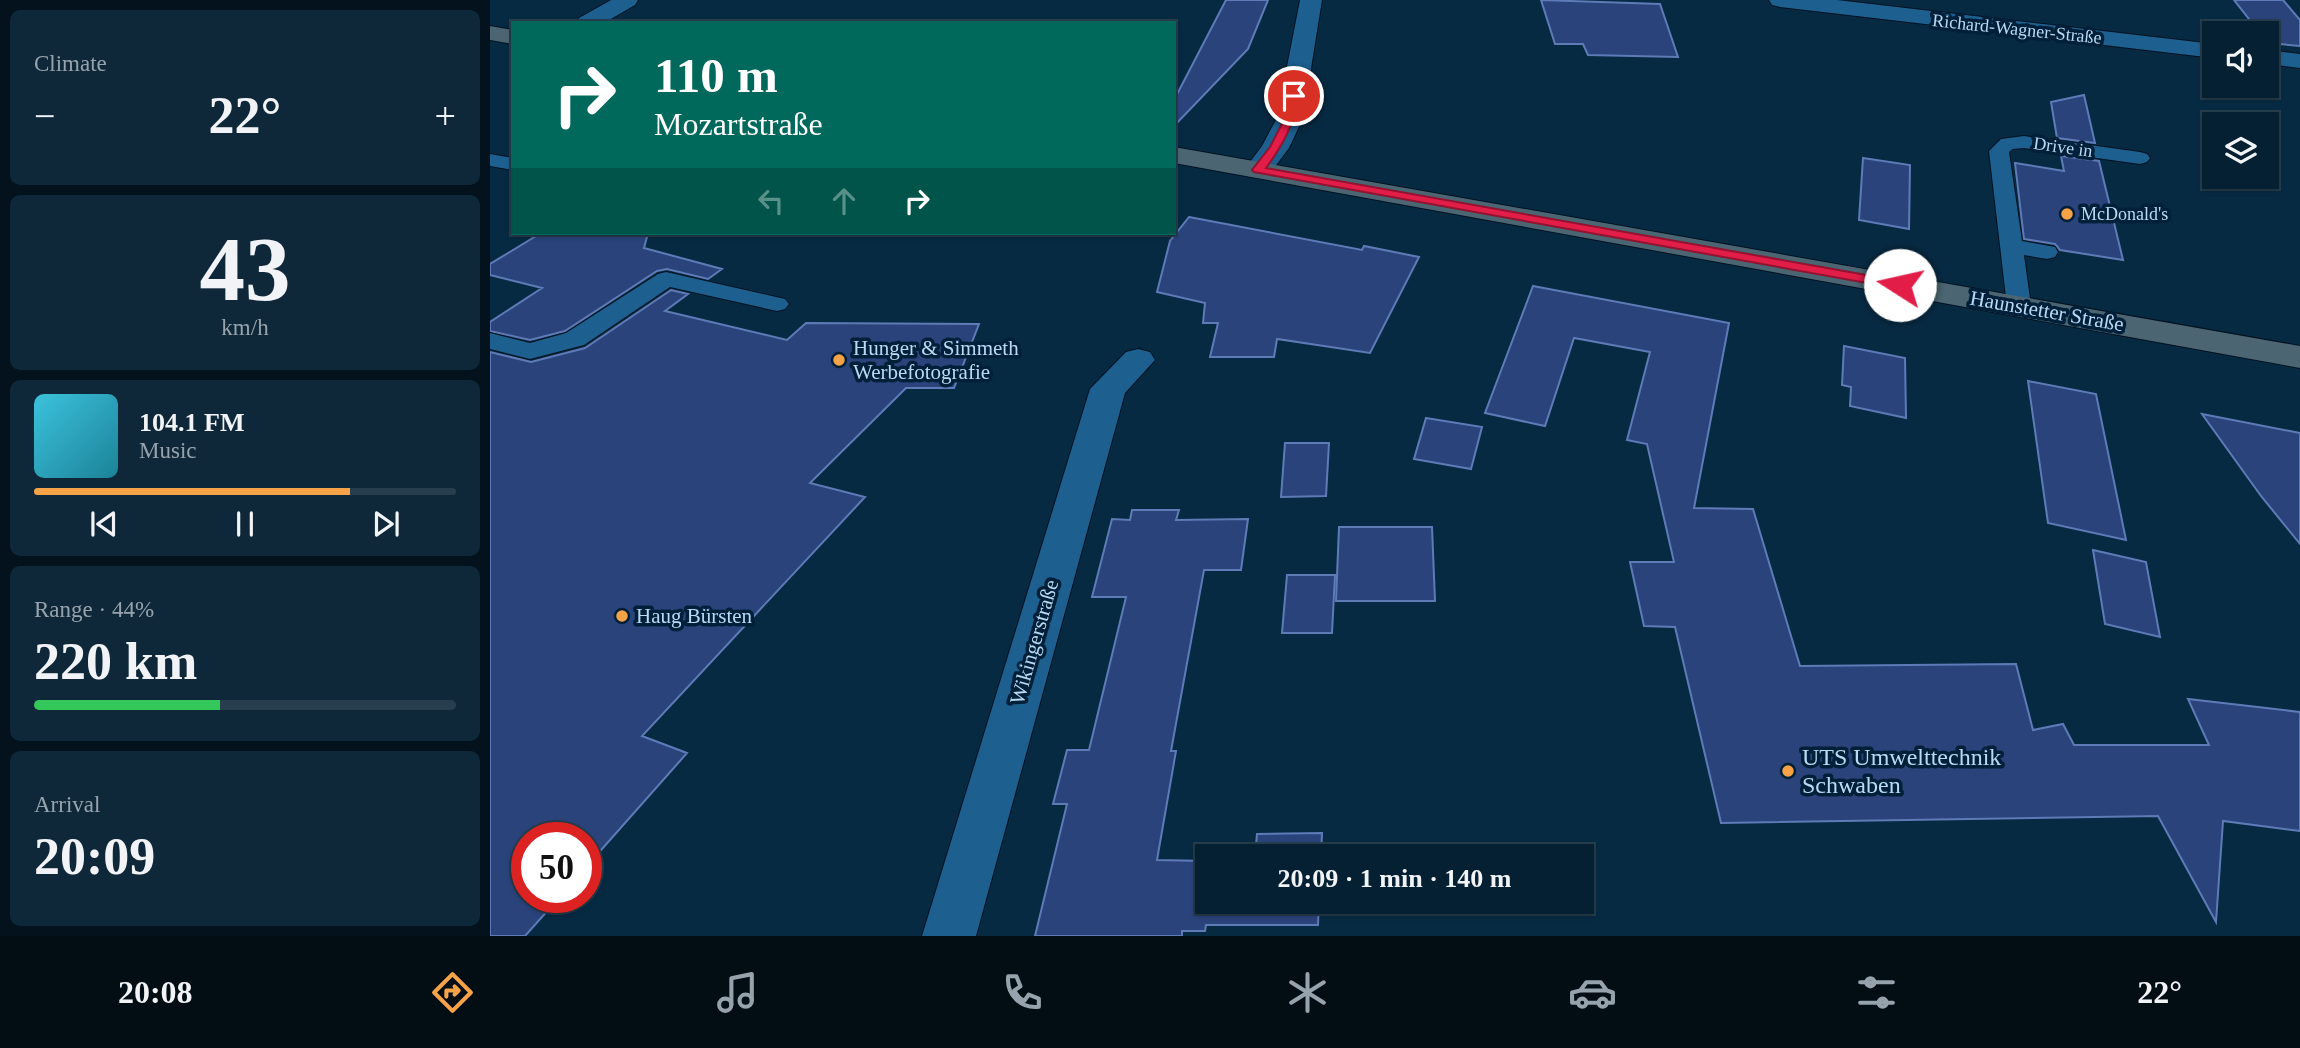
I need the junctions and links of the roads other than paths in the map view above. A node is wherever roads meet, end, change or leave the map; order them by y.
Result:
1 (627, 0) edge
2 (1311, 0) edge
3 (1780, 0) edge
4 (590, 21) edge
5 (490, 33) edge
6 (511, 37) edge
7 (2202, 50) edge
8 (2279, 59) edge
9 (2300, 61) edge
10 (1176, 155) edge
11 (2140, 158) dead end
12 (490, 160) edge
13 (511, 164) edge
14 (1258, 170) junction
15 (2011, 246) junction
16 (2047, 252) dead end
17 (777, 304) dead end
18 (2019, 306) junction
19 (490, 341) edge
20 (2300, 356) edge
21 (1138, 360) dead end
22 (949, 936) edge

1 - 4 street
2 - 14 street
3 - 7 street, Richard-Wagner-Straße
5 - 6 main road
8 - 9 street
10 - 14 main road, Haunstetter Straße
11 - 15 lane, Drive in
12 - 13 lane
14 - 18 main road, Haunstetter Straße
15 - 16 lane
15 - 18 lane
17 - 19 lane
18 - 20 main road, Haunstetter Straße
21 - 22 street, Wikingerstraße

